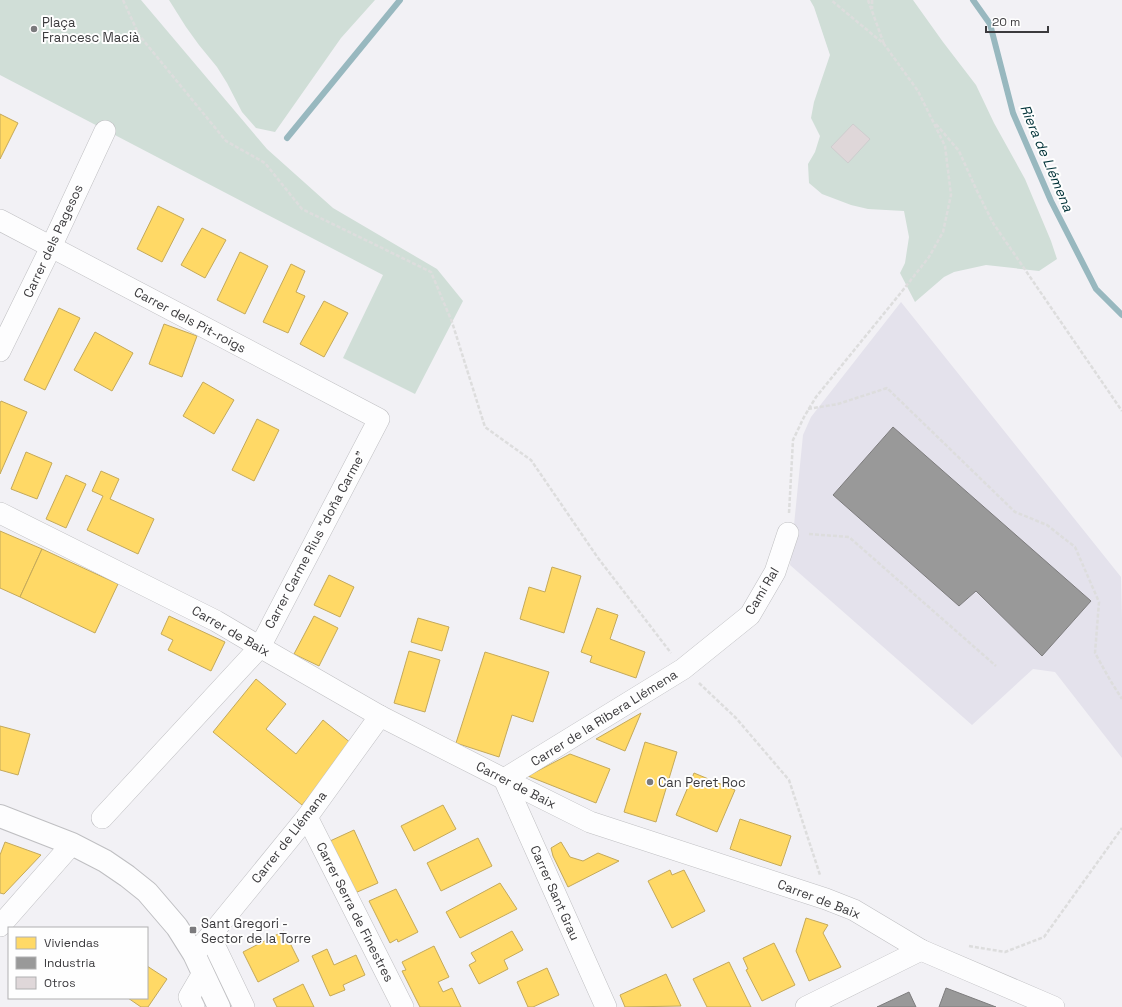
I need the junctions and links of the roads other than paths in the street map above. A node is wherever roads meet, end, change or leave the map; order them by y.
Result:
1 (105, 131) dead end
2 (0, 220) edge
3 (51, 247) junction
4 (0, 351) edge
5 (379, 419) joint
6 (0, 514) edge
7 (788, 533) road end
8 (260, 647) junction
9 (683, 669) joint
10 (380, 716) junction
11 (504, 779) junction
12 (0, 816) edge
13 (307, 817) junction
14 (102, 818) dead end
15 (72, 844) junction
16 (0, 926) edge
17 (210, 936) junction
18 (921, 950) junction
19 (198, 964) junction
20 (194, 1007) edge
21 (219, 1007) edge
22 (244, 1007) edge
23 (403, 1007) edge
24 (606, 1007) edge
25 (806, 1007) edge
26 (1054, 1007) edge

1 - 3 street, Carrer dels Pagesos
2 - 3 street, Carrer dels Pit-roigs
3 - 4 street, Carrer dels Pagesos
3 - 5 street, Carrer dels Pit-roigs
5 - 8 street, Carrer Carme Rius "doña Carme"
6 - 8 street, Carrer de Baix
7 - 9 street, Camí Ral
8 - 10 street, Carrer de Baix
8 - 14 street, Carrer Carme Rius "doña Carme"
9 - 11 street, Carrer de la Ribera Llémena
10 - 11 street, Carrer de Baix
10 - 13 street, Carrer de Llémana
11 - 18 street, Carrer de Baix
11 - 24 street, Carrer Sant Grau
12 - 15 main road
13 - 17 street, Carrer de Llémana
13 - 23 street, Carrer Serra de Finestres
15 - 16 street
15 - 19 main road
17 - 19 street, Carrer de Llémana
17 - 22 street
18 - 25 street
18 - 26 street, Carrer de Baix
19 - 20 street, Carrer de Llémana
19 - 21 main road

